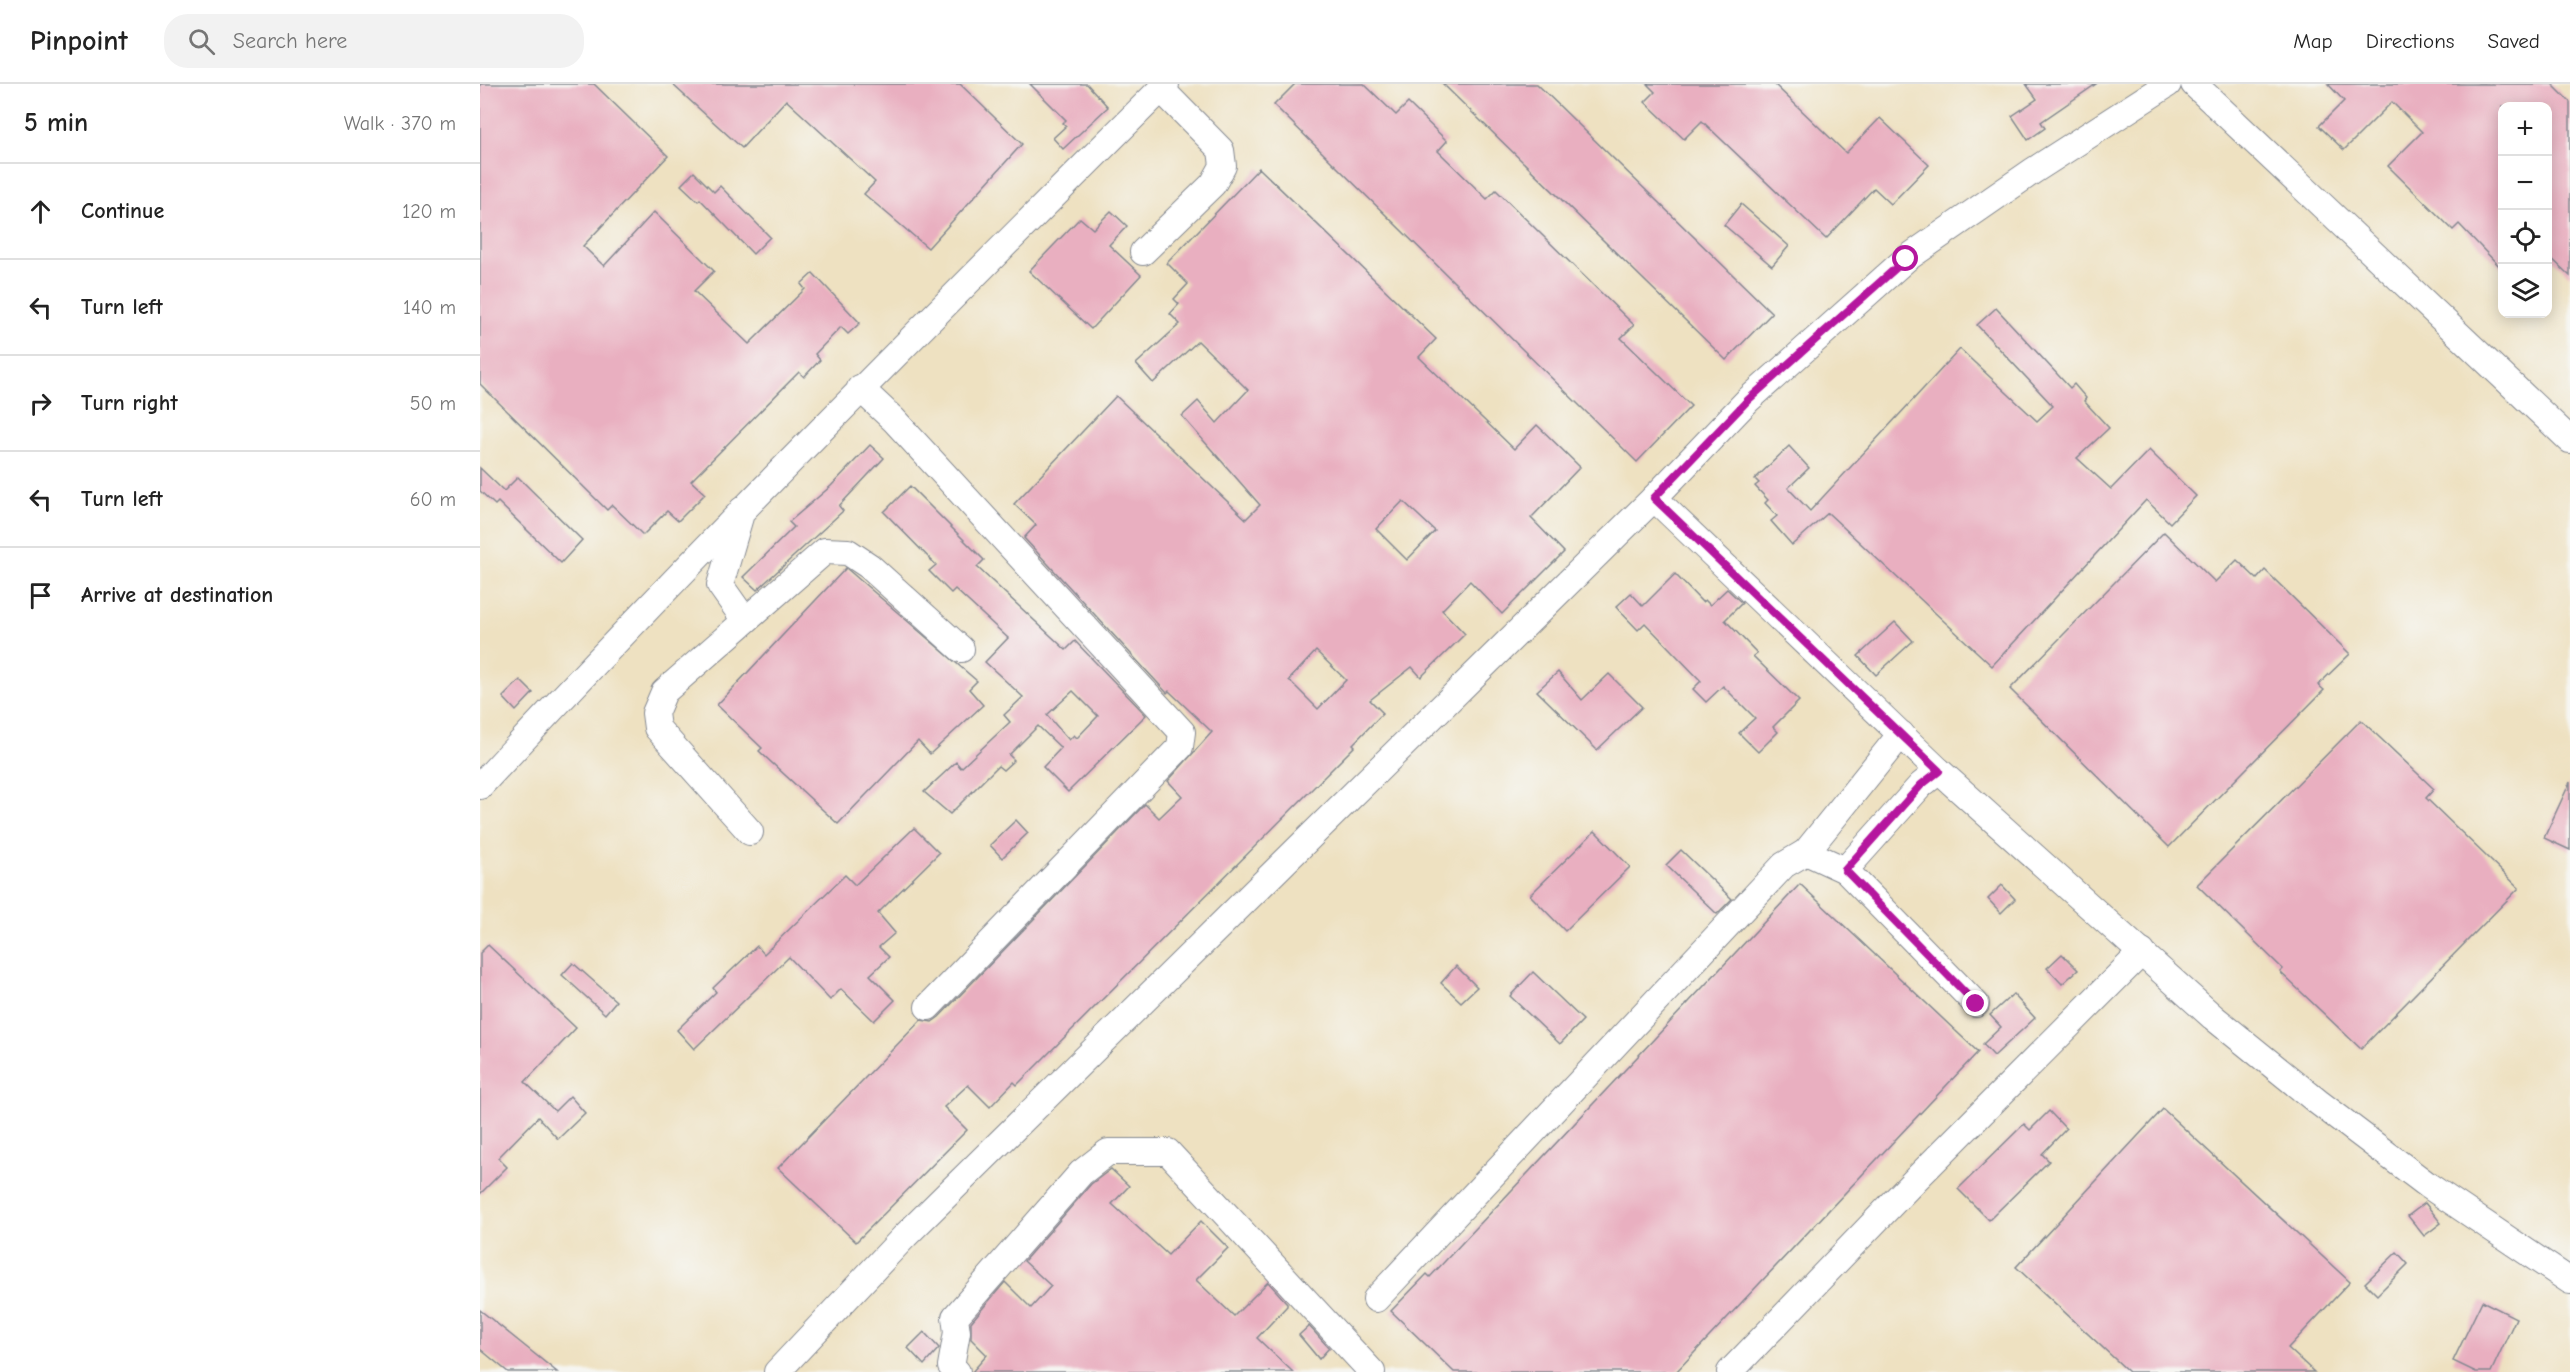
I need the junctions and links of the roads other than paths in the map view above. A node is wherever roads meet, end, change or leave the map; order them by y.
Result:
1 (2168, 84) edge
2 (2194, 84) edge
3 (1164, 86) edge
4 (1143, 252) dead end
5 (860, 388) junction
6 (2570, 440) edge
7 (1654, 498) junction
8 (743, 508) junction
9 (744, 619) junction
10 (961, 649) dead end
11 (1901, 734) junction
12 (1939, 771) junction
13 (480, 786) edge
14 (750, 832) dead end
15 (1806, 852) junction
16 (1845, 870) junction
17 (2142, 952) junction
18 (1976, 1004) dead end
19 (928, 1007) dead end
20 (2570, 1281) edge
21 (1376, 1299) dead end
22 (777, 1372) edge
23 (957, 1372) edge
24 (1372, 1372) edge
25 (1730, 1372) edge

1 - 7 street
2 - 6 street
3 - 4 street
3 - 5 street
5 - 8 street
5 - 19 street
7 - 11 street
7 - 22 street
8 - 9 street
8 - 13 street
9 - 10 street
9 - 14 street
11 - 12 street
11 - 15 street
12 - 16 street
12 - 17 street
15 - 16 street
15 - 21 street
16 - 18 street
17 - 20 street
17 - 25 street
23 - 24 street

